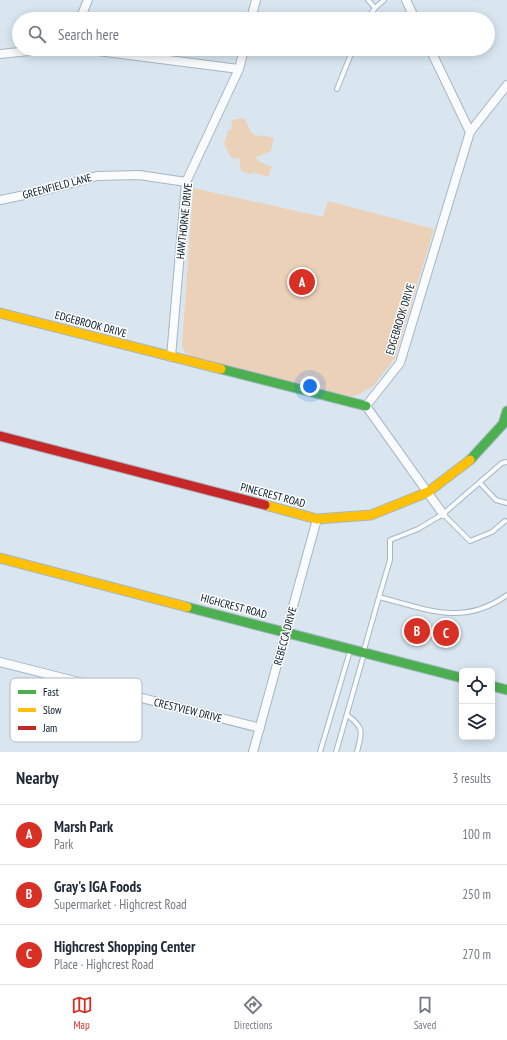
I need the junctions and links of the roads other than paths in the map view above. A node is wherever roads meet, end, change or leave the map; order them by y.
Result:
1 (88, 0) edge
2 (256, 0) edge
3 (368, 0) edge
4 (384, 0) edge
5 (406, 0) edge
6 (375, 8) junction
7 (83, 12) edge
8 (253, 12) edge
9 (372, 12) edge
10 (412, 12) edge
11 (12, 53) edge
12 (0, 54) edge
13 (137, 56) edge
14 (242, 56) edge
15 (350, 56) edge
16 (433, 56) edge
17 (239, 69) junction
18 (507, 85) edge
19 (337, 89) dead end
20 (470, 132) junction
21 (186, 182) junction
22 (0, 200) edge
23 (0, 313) edge
24 (171, 357) junction
25 (366, 406) junction
26 (507, 411) edge
27 (0, 436) edge
28 (507, 462) edge
29 (480, 483) junction
30 (428, 492) junction
31 (507, 503) edge
32 (443, 514) junction
33 (317, 519) junction
34 (505, 521) dead end
35 (0, 558) edge
36 (507, 596) edge
37 (379, 597) junction
38 (286, 632) junction
39 (351, 649) junction
40 (364, 653) junction
41 (0, 662) edge
42 (459, 677) edge
43 (63, 678) edge
44 (495, 687) edge
45 (507, 690) edge
46 (142, 698) edge
47 (347, 715) junction
48 (260, 728) junction
49 (253, 752) edge
50 (320, 752) edge
51 (336, 752) edge
52 (357, 752) edge

1 - 7 street
2 - 8 street
3 - 6 lane
4 - 6 lane
5 - 10 street
6 - 9 lane
11 - 12 street
13 - 17 street
14 - 17 street, HAWTHORNE DRIVE
15 - 19 lane
16 - 20 street
17 - 21 street, HAWTHORNE DRIVE
18 - 20 street, EDGEBROOK DRIVE
20 - 25 street, EDGEBROOK DRIVE
21 - 22 street, GREENFIELD LANE
21 - 24 street, HAWTHORNE DRIVE
23 - 24 street, EDGEBROOK DRIVE
24 - 25 street, EDGEBROOK DRIVE
25 - 30 street
26 - 30 street, PINECREST ROAD
27 - 33 street, PINECREST ROAD
28 - 29 lane
29 - 31 lane
29 - 32 lane
30 - 32 street
30 - 33 street, PINECREST ROAD
32 - 34 lane
32 - 37 lane
33 - 38 street, REBECCA DRIVE
35 - 38 street, HIGHCREST ROAD
36 - 37 lane
37 - 40 lane
38 - 39 street, HIGHCREST ROAD
38 - 48 street, REBECCA DRIVE
39 - 40 street, HIGHCREST ROAD
39 - 50 lane
40 - 42 street, HIGHCREST ROAD
40 - 47 lane
41 - 43 street, CRESTVIEW DRIVE
44 - 45 street
46 - 48 street, CRESTVIEW DRIVE
47 - 51 lane
47 - 52 lane
48 - 49 street, REBECCA DRIVE

